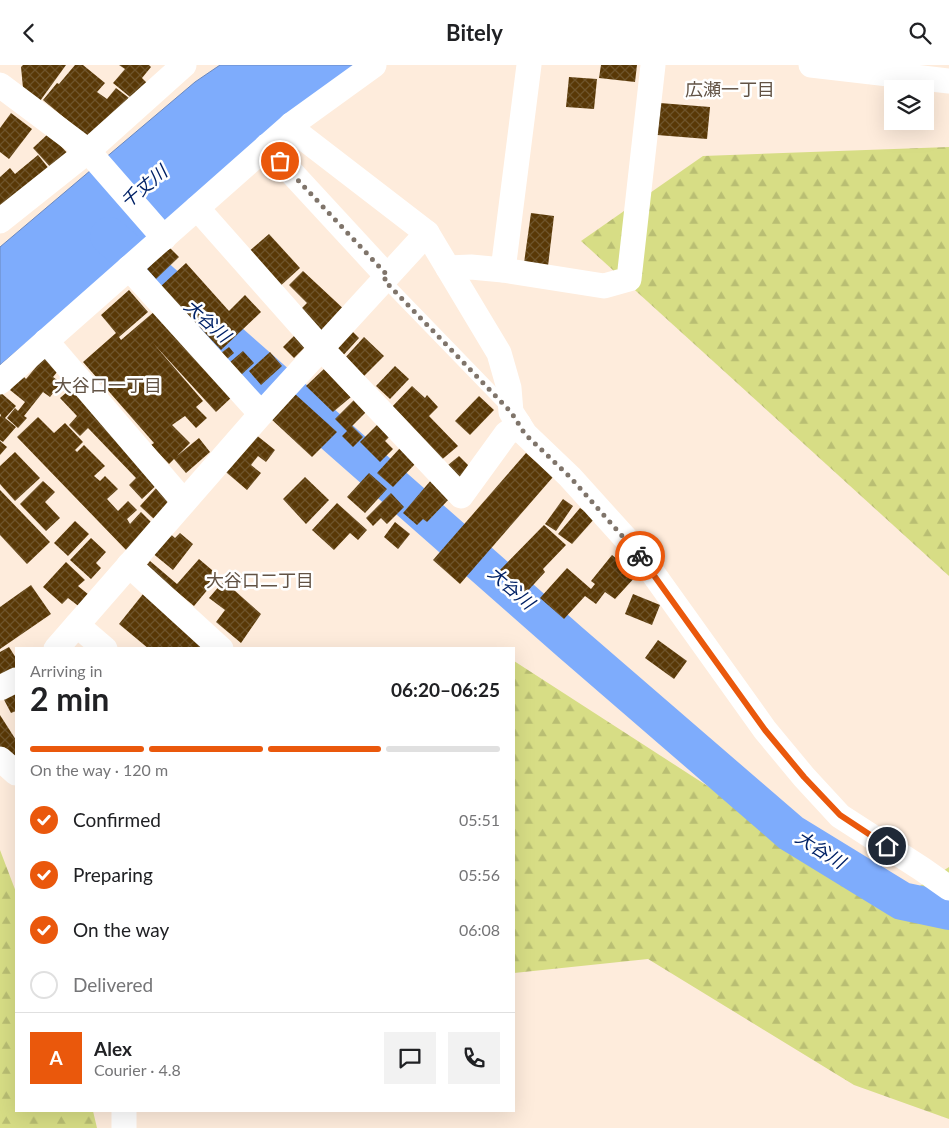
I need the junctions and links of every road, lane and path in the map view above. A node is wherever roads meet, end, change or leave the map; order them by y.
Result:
1 (374, 65) edge
2 (529, 65) edge
3 (653, 65) edge
4 (811, 65) edge
5 (178, 67) edge
6 (852, 67) edge
7 (949, 81) edge
8 (0, 85) edge
9 (291, 125) junction
10 (267, 146) junction
11 (90, 154) junction
12 (197, 209) junction
13 (0, 221) edge
14 (427, 233) junction
15 (161, 235) junction
16 (129, 268) junction
17 (448, 268) junction
18 (503, 271) junction
19 (386, 278) junction
20 (46, 341) junction
21 (321, 348) junction
22 (0, 382) edge
23 (261, 413) junction
24 (515, 418) junction
25 (184, 502) junction
26 (129, 565) junction
27 (77, 625) junction
28 (58, 647) edge
29 (103, 647) edge
30 (219, 647) edge
31 (15, 680) edge
32 (0, 688) edge
33 (0, 759) edge
34 (15, 772) edge
35 (949, 888) edge
36 (124, 1112) edge
37 (124, 1128) edge

1 - 9 street
2 - 18 street
3 - 18 street
4 - 6 street
5 - 11 street
6 - 7 street
8 - 11 street
9 - 10 street
9 - 14 street
10 - 12 street
10 - 19 street
11 - 13 street
11 - 15 street
12 - 15 street
12 - 21 street
14 - 17 street
14 - 19 street
15 - 16 street
16 - 20 street
16 - 23 street
17 - 18 street
17 - 24 street
19 - 21 street
19 - 24 lane
20 - 22 street
20 - 25 street
21 - 23 street
21 - 24 street
23 - 25 street
24 - 35 street
25 - 26 street
26 - 27 street
26 - 30 street
27 - 28 street
27 - 29 street
31 - 32 street
33 - 34 street
36 - 37 street

